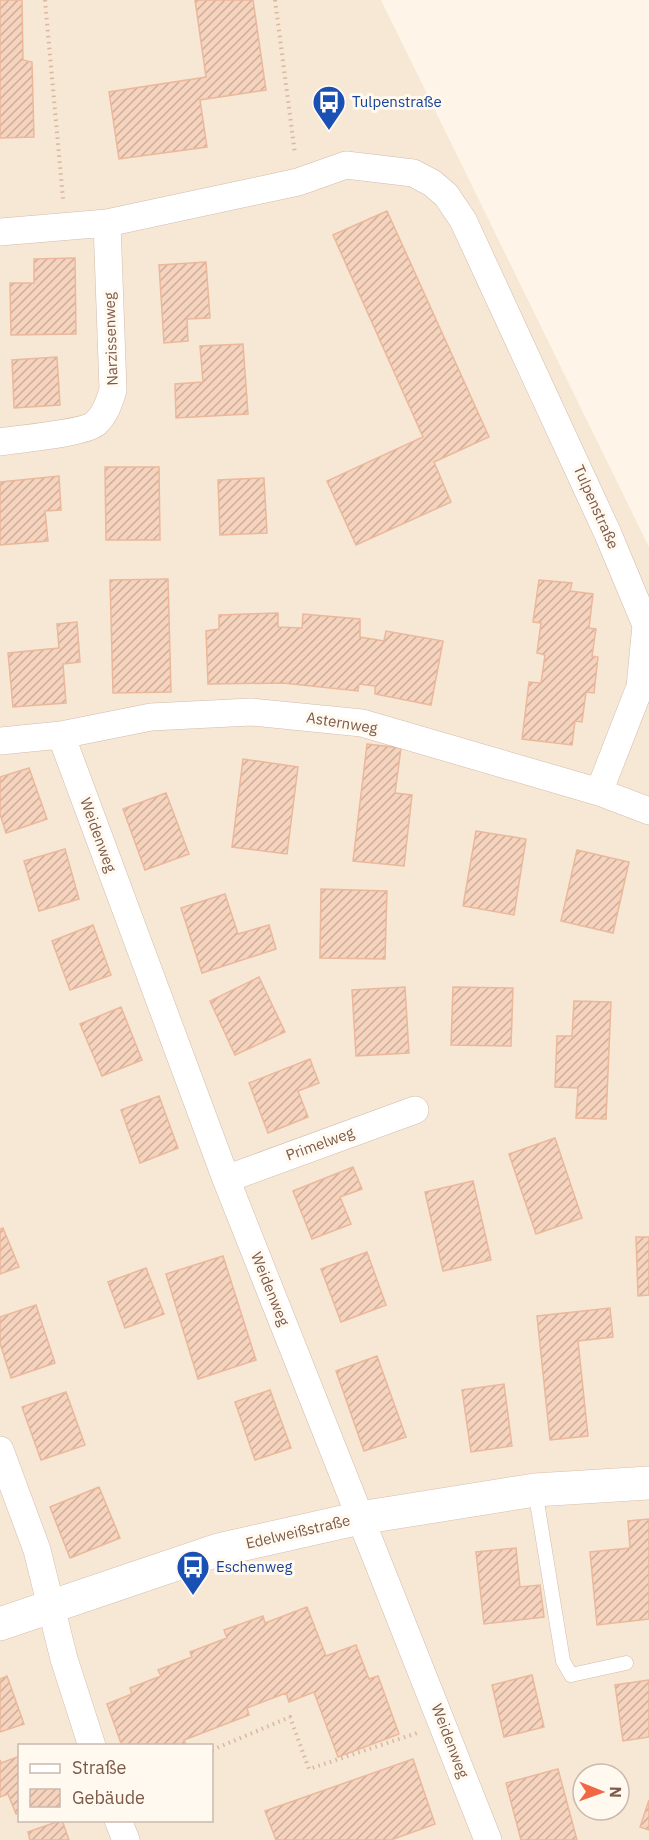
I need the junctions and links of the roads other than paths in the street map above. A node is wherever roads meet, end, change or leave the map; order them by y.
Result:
1 (107, 223) junction
2 (0, 232) edge
3 (0, 442) edge
4 (61, 735) junction
5 (0, 741) edge
6 (599, 792) junction
7 (649, 811) edge
8 (415, 1110) dead end
9 (226, 1179) junction
10 (0, 1450) edge
11 (649, 1483) edge
12 (535, 1490) junction
13 (360, 1518) junction
14 (50, 1605) junction
15 (0, 1624) edge
16 (626, 1663) dead end
17 (91, 1744) edge
18 (118, 1822) edge
19 (126, 1840) edge
20 (489, 1840) edge

1 - 2 street, Tulpenstraße
1 - 3 street, Narzissenweg
1 - 6 street, Tulpenstraße
4 - 5 street, Asternweg
4 - 6 street, Asternweg
4 - 9 street, Weidenweg
6 - 7 street, Asternweg
8 - 9 street, Primelweg
9 - 13 street, Weidenweg
10 - 14 street
11 - 12 street, Edelweißstraße
12 - 13 street, Edelweißstraße
12 - 16 lane
13 - 14 street, Edelweißstraße
13 - 20 street, Weidenweg
14 - 15 street, Edelweißstraße
14 - 17 street
18 - 19 street

